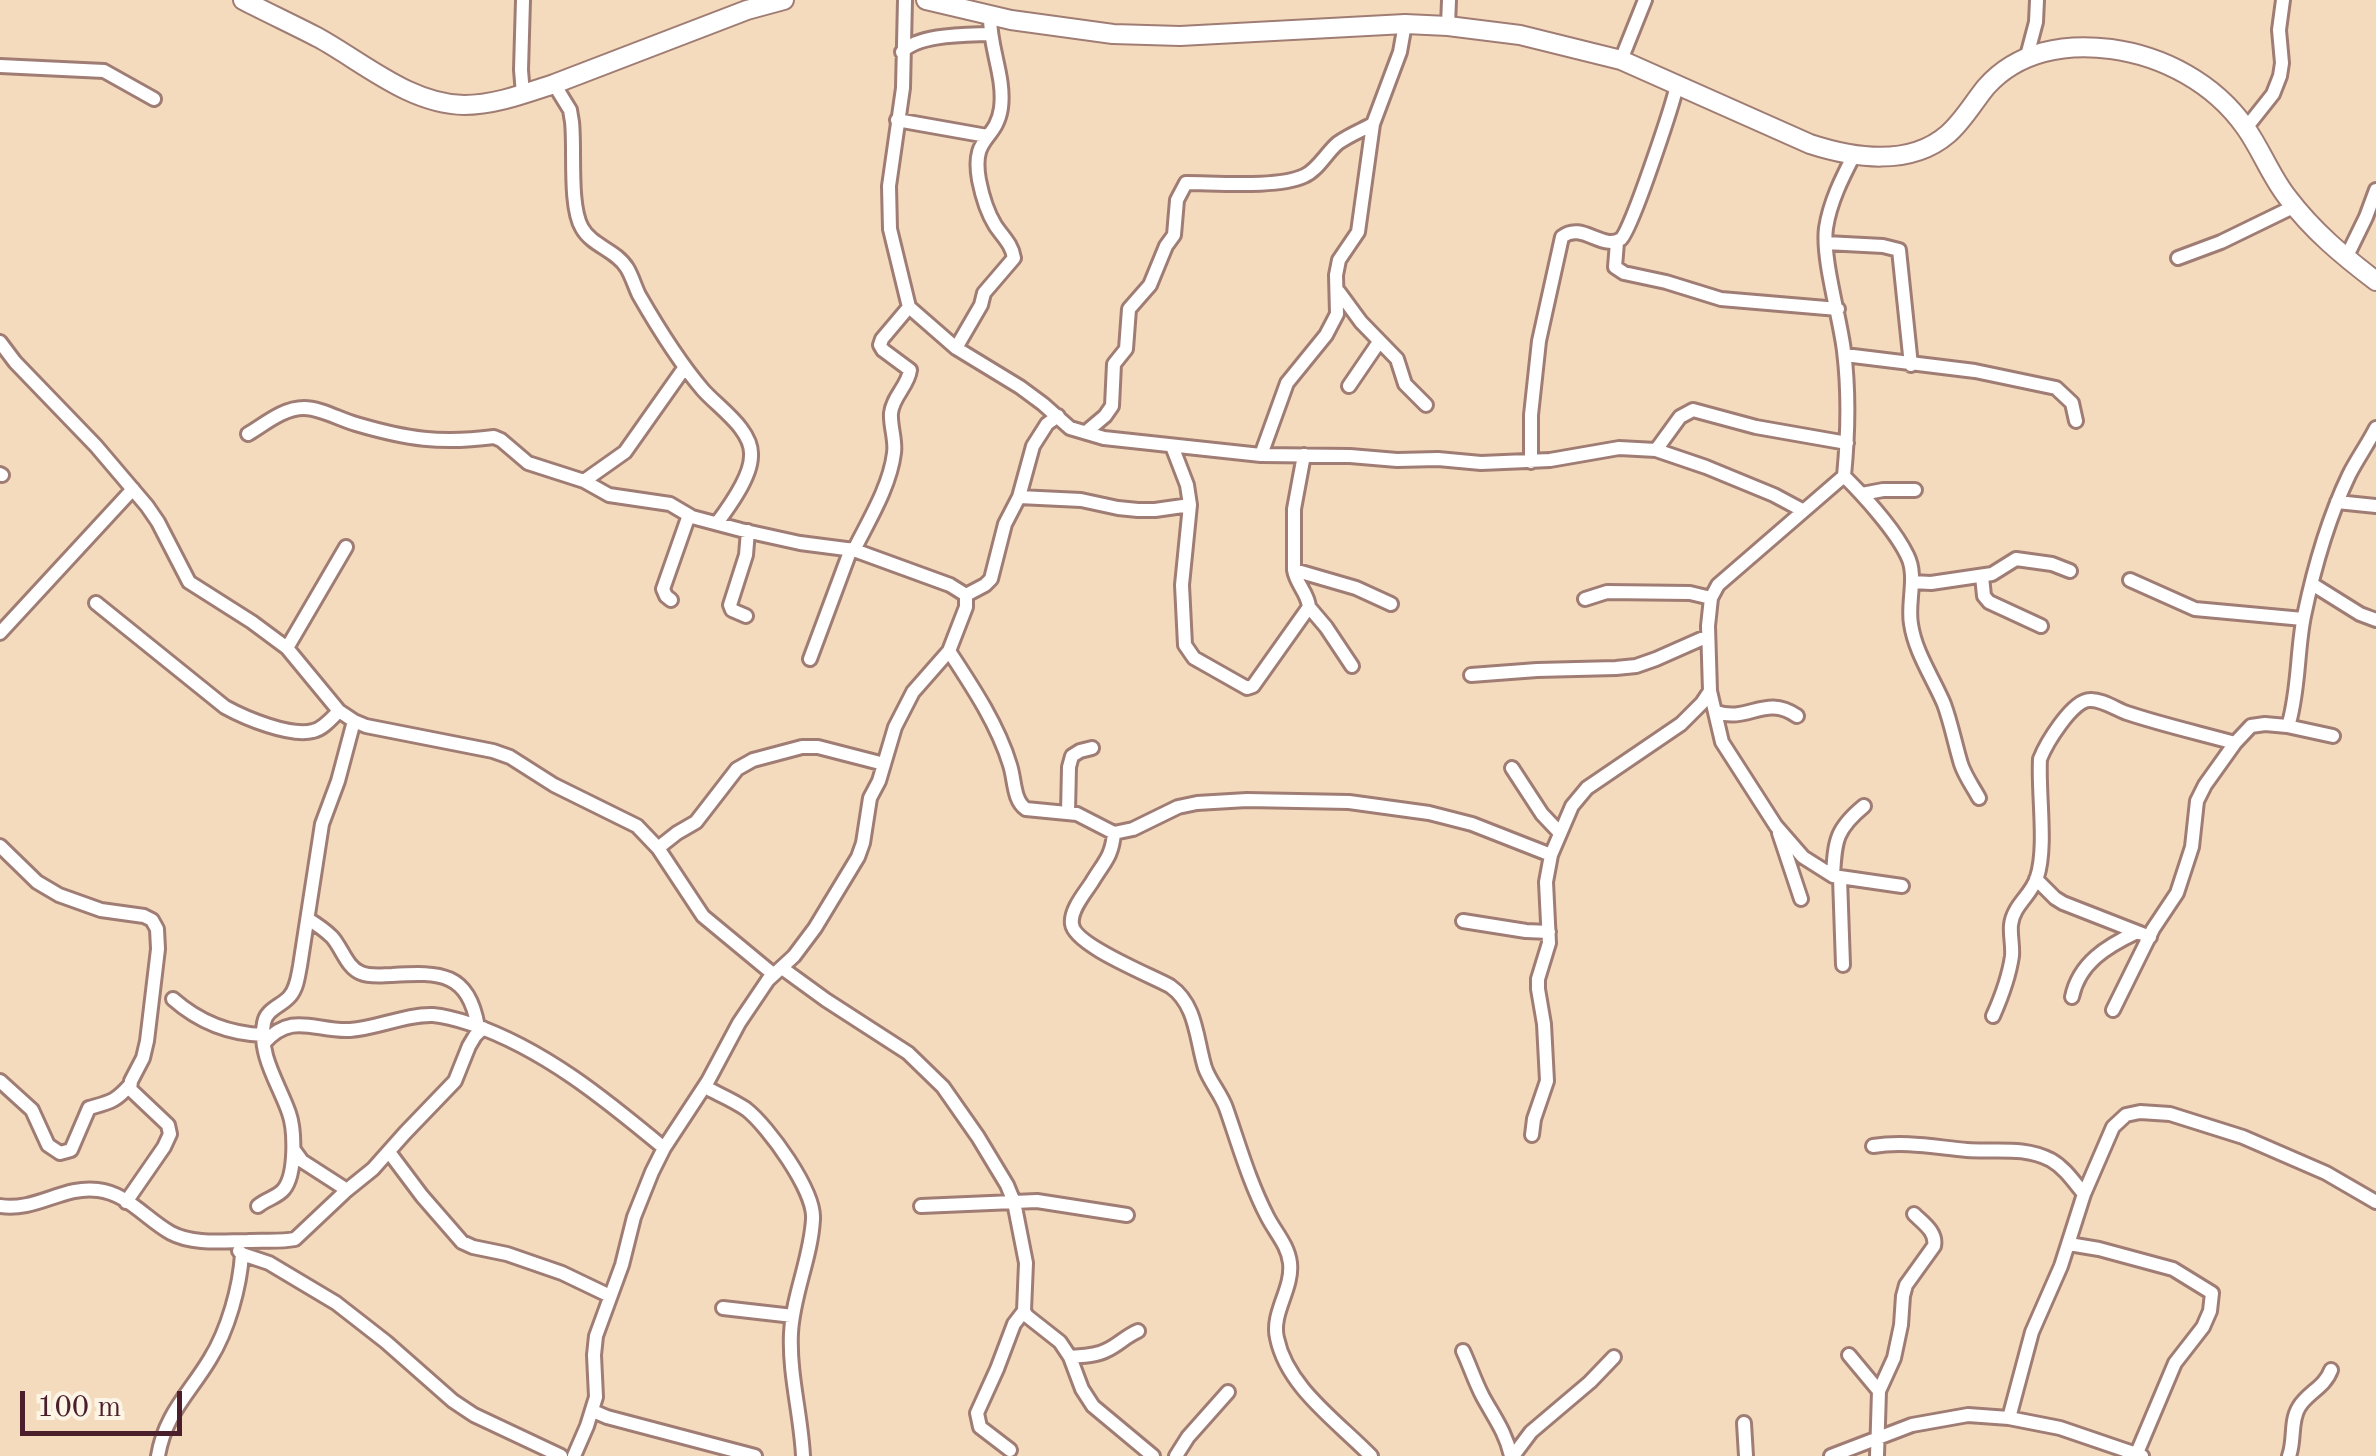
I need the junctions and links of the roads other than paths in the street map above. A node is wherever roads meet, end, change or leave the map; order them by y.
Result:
1 (243, 0) edge
2 (523, 0) edge
3 (784, 0) edge
4 (905, 0) edge
5 (926, 0) edge
6 (1450, 0) edge
7 (1645, 0) edge
8 (2037, 0) edge
9 (2283, 0) edge
10 (1406, 24) junction
11 (990, 25) junction
12 (1448, 26) junction
13 (902, 52) junction
14 (2027, 56) junction
15 (1621, 60) junction
16 (0, 66) edge
17 (554, 84) junction
18 (1678, 85) junction
19 (523, 94) junction
20 (154, 99) dead end
21 (898, 120) junction
22 (1373, 124) junction
23 (2246, 128) junction
24 (987, 136) junction
25 (1854, 155) junction
26 (2376, 190) edge
27 (2295, 206) junction
28 (1617, 242) junction
29 (1826, 242) junction
30 (2178, 258) dead end
31 (2346, 258) junction
32 (2376, 281) edge
33 (1337, 290) junction
34 (909, 307) junction
35 (1838, 308) junction
36 (0, 342) edge
37 (1379, 342) junction
38 (956, 348) junction
39 (1845, 355) junction
40 (1911, 364) junction
41 (684, 367) junction
42 (1349, 386) dead end
43 (1426, 406) dead end
44 (1058, 416) junction
45 (2076, 421) dead end
46 (2376, 428) edge
47 (1086, 432) junction
48 (248, 434) dead end
49 (1847, 443) junction
50 (1172, 446) junction
51 (1656, 450) junction
52 (1262, 455) junction
53 (1304, 455) junction
54 (1531, 462) junction
55 (1844, 476) junction
56 (584, 481) junction
57 (133, 489) junction
58 (1915, 490) dead end
59 (1862, 494) junction
60 (1019, 497) junction
61 (2337, 502) junction
62 (1190, 505) junction
63 (2376, 506) edge
64 (1802, 510) junction
65 (689, 515) junction
66 (717, 523) junction
67 (748, 531) junction
68 (346, 547) dead end
69 (852, 550) junction
70 (1294, 570) junction
71 (2070, 571) dead end
72 (1982, 576) junction
73 (2130, 580) dead end
74 (1912, 582) junction
75 (2312, 584) junction
76 (966, 595) junction
77 (1711, 598) junction
78 (1585, 599) dead end
79 (671, 600) dead end
80 (96, 603) dead end
81 (1391, 604) dead end
82 (1309, 607) junction
83 (746, 616) dead end
84 (2304, 618) junction
85 (2376, 620) edge
86 (2040, 626) dead end
87 (0, 633) edge
88 (1708, 636) junction
89 (287, 648) junction
90 (949, 652) junction
91 (810, 659) dead end
92 (1352, 666) dead end
93 (1472, 675) dead end
94 (1710, 691) junction
95 (340, 712) junction
96 (1716, 712) junction
97 (1797, 716) dead end
98 (354, 721) junction
99 (2287, 726) junction
100 (2333, 736) dead end
101 (2235, 744) junction
102 (1092, 748) dead end
103 (884, 764) junction
104 (1512, 768) dead end
105 (1980, 798) dead end
106 (1864, 806) dead end
107 (1068, 812) junction
108 (1776, 826) junction
109 (1114, 833) junction
110 (1560, 833) junction
111 (0, 846) edge
112 (658, 848) junction
113 (1551, 855) junction
114 (1836, 877) junction
115 (2036, 879) junction
116 (1902, 886) dead end
117 (1801, 899) dead end
118 (308, 918) junction
119 (1463, 921) dead end
120 (1548, 932) junction
121 (2144, 934) junction
122 (1843, 965) dead end
123 (778, 971) junction
124 (2072, 997) dead end
125 (172, 999) dead end
126 (2113, 1010) dead end
127 (1993, 1016) dead end
128 (480, 1028) junction
129 (264, 1039) junction
130 (0, 1081) edge
131 (130, 1085) junction
132 (705, 1086) junction
133 (1532, 1136) dead end
134 (1873, 1146) dead end
135 (664, 1148) junction
136 (293, 1149) junction
137 (390, 1152) junction
138 (347, 1190) junction
139 (2084, 1194) junction
140 (126, 1202) junction
141 (1014, 1202) junction
142 (2376, 1202) edge
143 (0, 1206) edge
144 (258, 1206) dead end
145 (921, 1206) dead end
146 (1914, 1214) dead end
147 (1127, 1215) dead end
148 (230, 1242) junction
149 (2069, 1244) junction
150 (242, 1254) junction
151 (610, 1296) junction
152 (722, 1308) dead end
153 (1024, 1311) junction
154 (792, 1316) junction
155 (1138, 1331) dead end
156 (1463, 1351) dead end
157 (1849, 1355) dead end
158 (1614, 1356) dead end
159 (1070, 1357) junction
160 (2332, 1370) dead end
161 (1878, 1391) junction
162 (1228, 1392) dead end
163 (593, 1411) junction
164 (2009, 1418) junction
165 (1744, 1423) dead end
166 (1877, 1439) junction
167 (1010, 1450) dead end
168 (2139, 1455) edge
169 (158, 1456) edge
170 (560, 1456) edge
171 (574, 1456) edge
172 (756, 1456) edge
173 (803, 1456) edge
174 (1153, 1456) edge
175 (1176, 1456) edge
176 (1371, 1456) edge
177 (1512, 1456) edge
178 (1746, 1456) edge
179 (1831, 1456) edge
180 (1877, 1456) edge
181 (2289, 1456) edge

1 - 19 street
2 - 19 street
3 - 17 street
4 - 13 street
5 - 11 street
6 - 12 street
7 - 15 street
8 - 14 street
9 - 23 street
10 - 11 street
10 - 12 street
10 - 22 street
11 - 13 street
11 - 24 street
12 - 15 street
13 - 21 street
14 - 23 street
14 - 25 street
15 - 18 street
16 - 20 street
17 - 19 street
17 - 41 street
18 - 25 street
18 - 28 street
21 - 24 street
21 - 34 street
22 - 33 street
22 - 47 street
23 - 27 street
24 - 38 street
25 - 29 street
26 - 31 street
27 - 30 street
27 - 31 street
28 - 35 street
28 - 54 street
29 - 35 street
29 - 40 street
31 - 32 street
33 - 37 street
33 - 52 street
34 - 38 street
34 - 69 street
35 - 39 street
36 - 57 street
37 - 42 street
37 - 43 street
38 - 44 street
39 - 40 street
39 - 49 street
40 - 45 street
41 - 56 street
41 - 66 street
44 - 47 street
44 - 60 street
46 - 61 street
47 - 50 street
48 - 56 street
49 - 51 street
49 - 55 street
50 - 52 street
50 - 62 street
51 - 54 street
51 - 64 street
52 - 53 street
53 - 54 street
53 - 70 street
55 - 59 street
55 - 64 street
56 - 65 street
57 - 87 street
57 - 89 street
58 - 59 street
59 - 74 street
60 - 62 street
60 - 76 street
61 - 63 street
61 - 75 street
62 - 82 street
64 - 77 street
65 - 66 street
65 - 79 street
66 - 67 street
67 - 69 street
67 - 83 street
68 - 89 street
69 - 76 street
69 - 91 street
70 - 81 street
70 - 82 street
71 - 72 street
72 - 74 street
72 - 86 street
73 - 84 street
74 - 105 street
75 - 84 street
75 - 85 street
76 - 90 street
77 - 78 street
77 - 88 street
80 - 95 street
82 - 92 street
84 - 99 street
88 - 93 street
88 - 94 street
89 - 95 street
90 - 103 street
90 - 107 street
94 - 96 street
94 - 110 street
95 - 98 street
96 - 97 street
96 - 108 street
98 - 112 street
98 - 118 street
99 - 100 street
99 - 101 street
101 - 115 street
101 - 121 street
102 - 107 street
103 - 112 street
103 - 123 street
104 - 110 street
106 - 114 street
107 - 109 street
108 - 114 street
108 - 117 street
109 - 113 street
109 - 176 street
110 - 113 street
111 - 131 street
112 - 123 street
113 - 120 street
114 - 116 street
114 - 122 street
115 - 121 street
115 - 127 street
118 - 128 street
118 - 129 street
119 - 120 street
120 - 133 street
121 - 124 street
121 - 126 street
123 - 132 street
123 - 141 street
125 - 129 street
128 - 129 street
128 - 135 street
128 - 137 street
129 - 136 street
130 - 131 street
131 - 140 street
132 - 135 street
132 - 154 street
134 - 139 street
135 - 151 street
136 - 138 street
136 - 144 street
137 - 138 street
137 - 151 street
138 - 148 street
139 - 142 street
139 - 149 street
140 - 143 street
140 - 148 street
141 - 145 street
141 - 147 street
141 - 153 street
146 - 161 street
148 - 150 street
149 - 164 street
149 - 168 street
150 - 169 street
150 - 170 street
151 - 163 street
152 - 154 street
153 - 159 street
153 - 167 street
154 - 173 street
155 - 159 street
156 - 177 street
157 - 161 street
158 - 177 street
159 - 174 street
160 - 181 street
161 - 166 street
162 - 175 street
163 - 171 street
163 - 172 street
164 - 166 street
164 - 168 street
165 - 178 street
166 - 179 street
166 - 180 street

